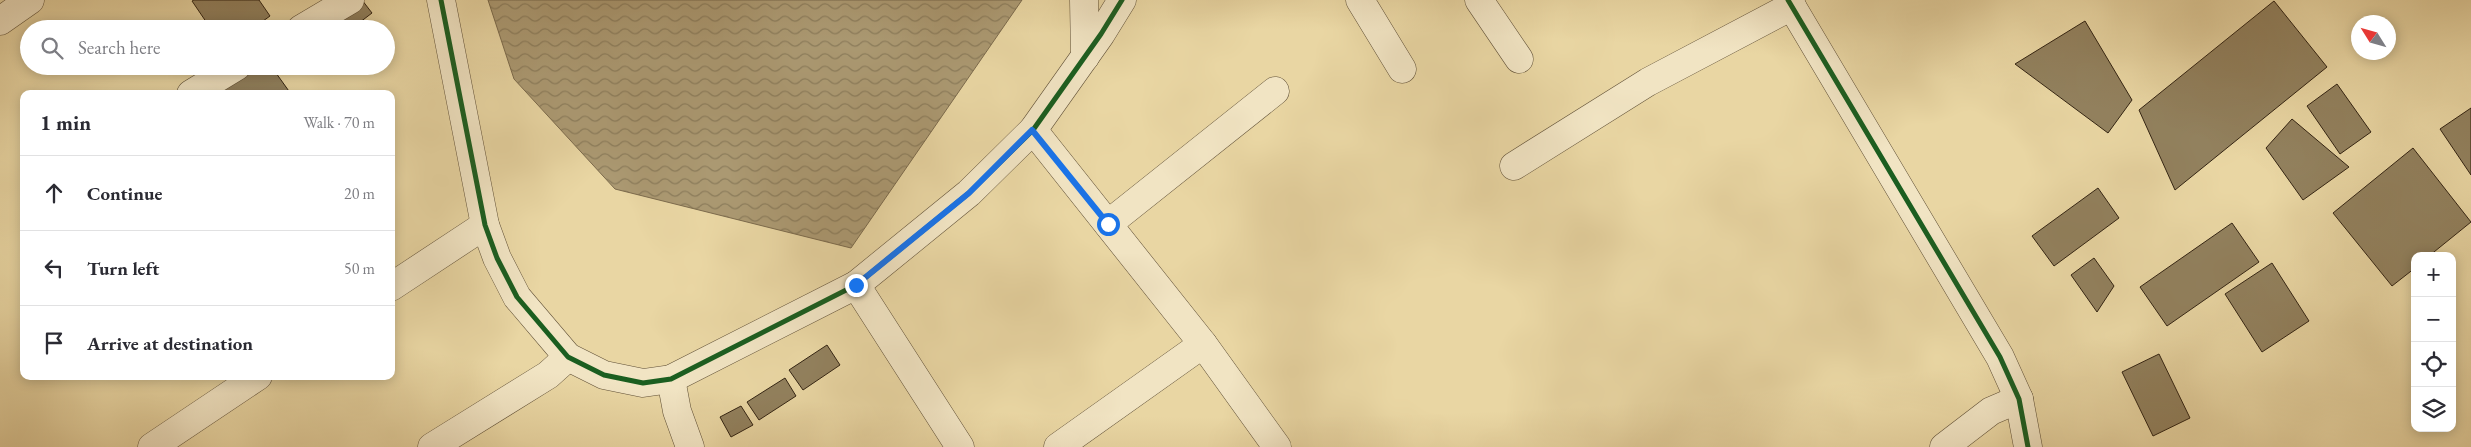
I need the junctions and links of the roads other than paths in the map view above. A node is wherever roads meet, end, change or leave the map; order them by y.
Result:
1 (30, 0) edge
2 (350, 0) edge
3 (441, 0) edge
4 (1084, 0) edge
5 (1122, 0) edge
6 (1360, 0) edge
7 (1480, 0) edge
8 (1790, 3) edge
9 (316, 20) edge
10 (0, 21) edge
11 (1085, 57) junction
12 (1518, 59) dead end
13 (1402, 69) dead end
14 (222, 75) edge
15 (198, 90) edge
16 (1275, 91) dead end
17 (1032, 130) junction
18 (1514, 166) dead end
19 (1108, 224) junction
20 (485, 225) junction
21 (395, 284) edge
22 (856, 285) junction
23 (1203, 344) junction
24 (568, 357) junction
25 (671, 379) junction
26 (252, 380) edge
27 (2020, 399) junction
28 (1264, 443) edge
29 (152, 447) edge
30 (432, 447) edge
31 (690, 447) edge
32 (960, 447) edge
33 (1058, 447) edge
34 (1944, 447) edge
35 (2028, 447) edge

1 - 10 street
2 - 9 street
3 - 20 street
4 - 11 street
5 - 11 street
6 - 13 street
7 - 12 street
8 - 18 street
8 - 27 street
11 - 17 street
14 - 15 street
16 - 19 street
17 - 19 street
17 - 22 street
19 - 23 street
20 - 21 street
20 - 24 street
22 - 25 street
22 - 32 street
23 - 28 street
23 - 33 street
24 - 25 street
24 - 30 street
25 - 31 street
26 - 29 street
27 - 34 street
27 - 35 street

